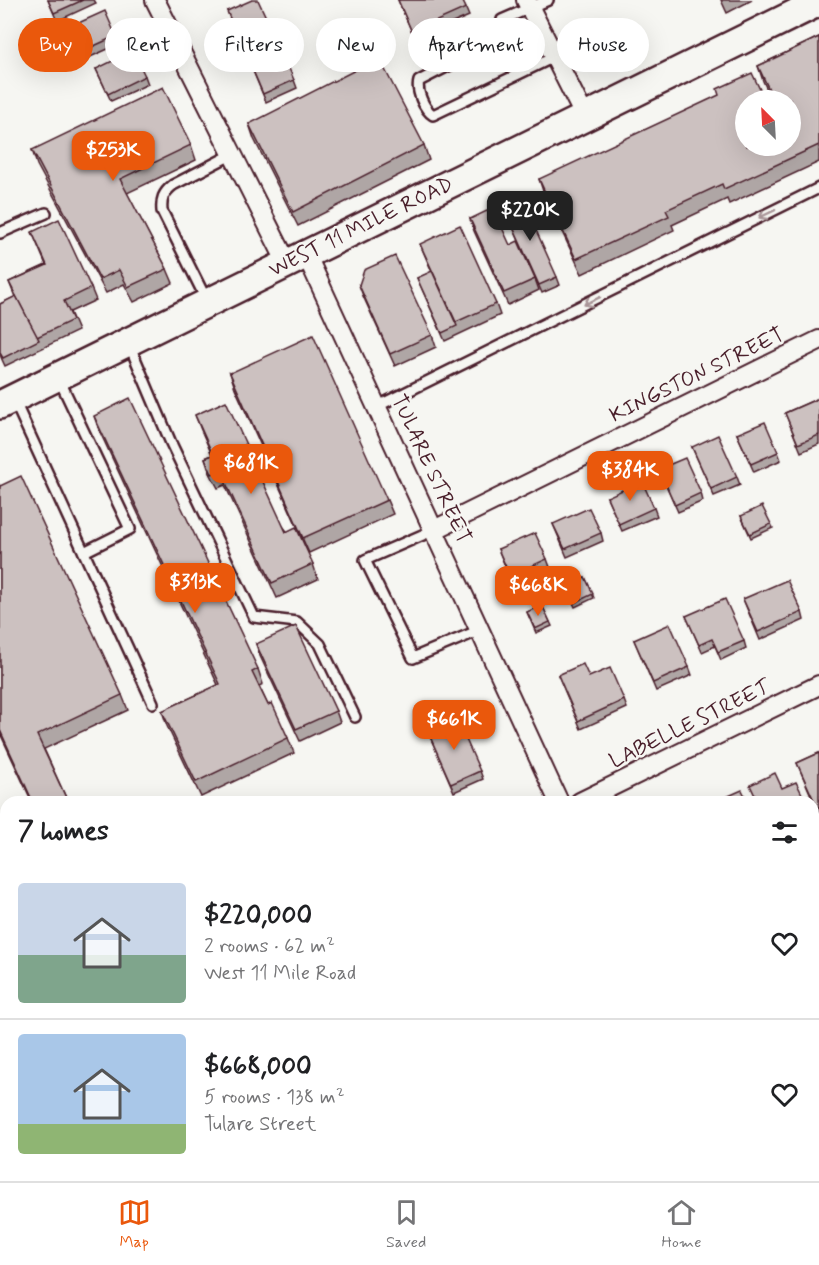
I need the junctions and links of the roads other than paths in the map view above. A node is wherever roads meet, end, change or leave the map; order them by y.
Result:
1 (155, 0) edge
2 (548, 0) edge
3 (819, 2) edge
4 (528, 4) edge
5 (505, 18) edge
6 (554, 57) junction
7 (437, 72) edge
8 (517, 74) joint
9 (585, 117) junction
10 (233, 154) junction
11 (819, 188) edge
12 (46, 213) dead end
13 (0, 233) edge
14 (297, 258) junction
15 (208, 303) junction
16 (819, 340) edge
17 (128, 342) junction
18 (58, 377) junction
19 (7, 401) edge
20 (378, 406) junction
21 (434, 530) junction
22 (84, 552) junction
23 (480, 630) junction
24 (819, 685) edge
25 (153, 703) dead end
26 (355, 717) dead end
27 (556, 796) edge
28 (592, 796) edge

1 - 10 street, TULARE STREET
2 - 4 lane
3 - 9 main road, WEST 11 MILE ROAD
4 - 5 lane
4 - 6 street
6 - 8 lane
6 - 9 street
7 - 8 lane
9 - 14 main road, WEST 11 MILE ROAD
10 - 14 street, TULARE STREET
10 - 15 lane
11 -> 20 lane
12 - 13 lane
14 - 15 main road, WEST 11 MILE ROAD
14 - 20 street, TULARE STREET
15 - 17 main road, WEST 11 MILE ROAD
16 - 21 street, KINGSTON STREET
17 - 18 main road, WEST 11 MILE ROAD
17 - 26 lane
18 - 19 main road, WEST 11 MILE ROAD
18 - 22 lane
19 - 22 lane
20 - 21 street, TULARE STREET
21 - 23 street, TULARE STREET
21 - 23 lane
22 - 25 lane
23 - 27 street, TULARE STREET
24 - 28 street, LABELLE STREET

